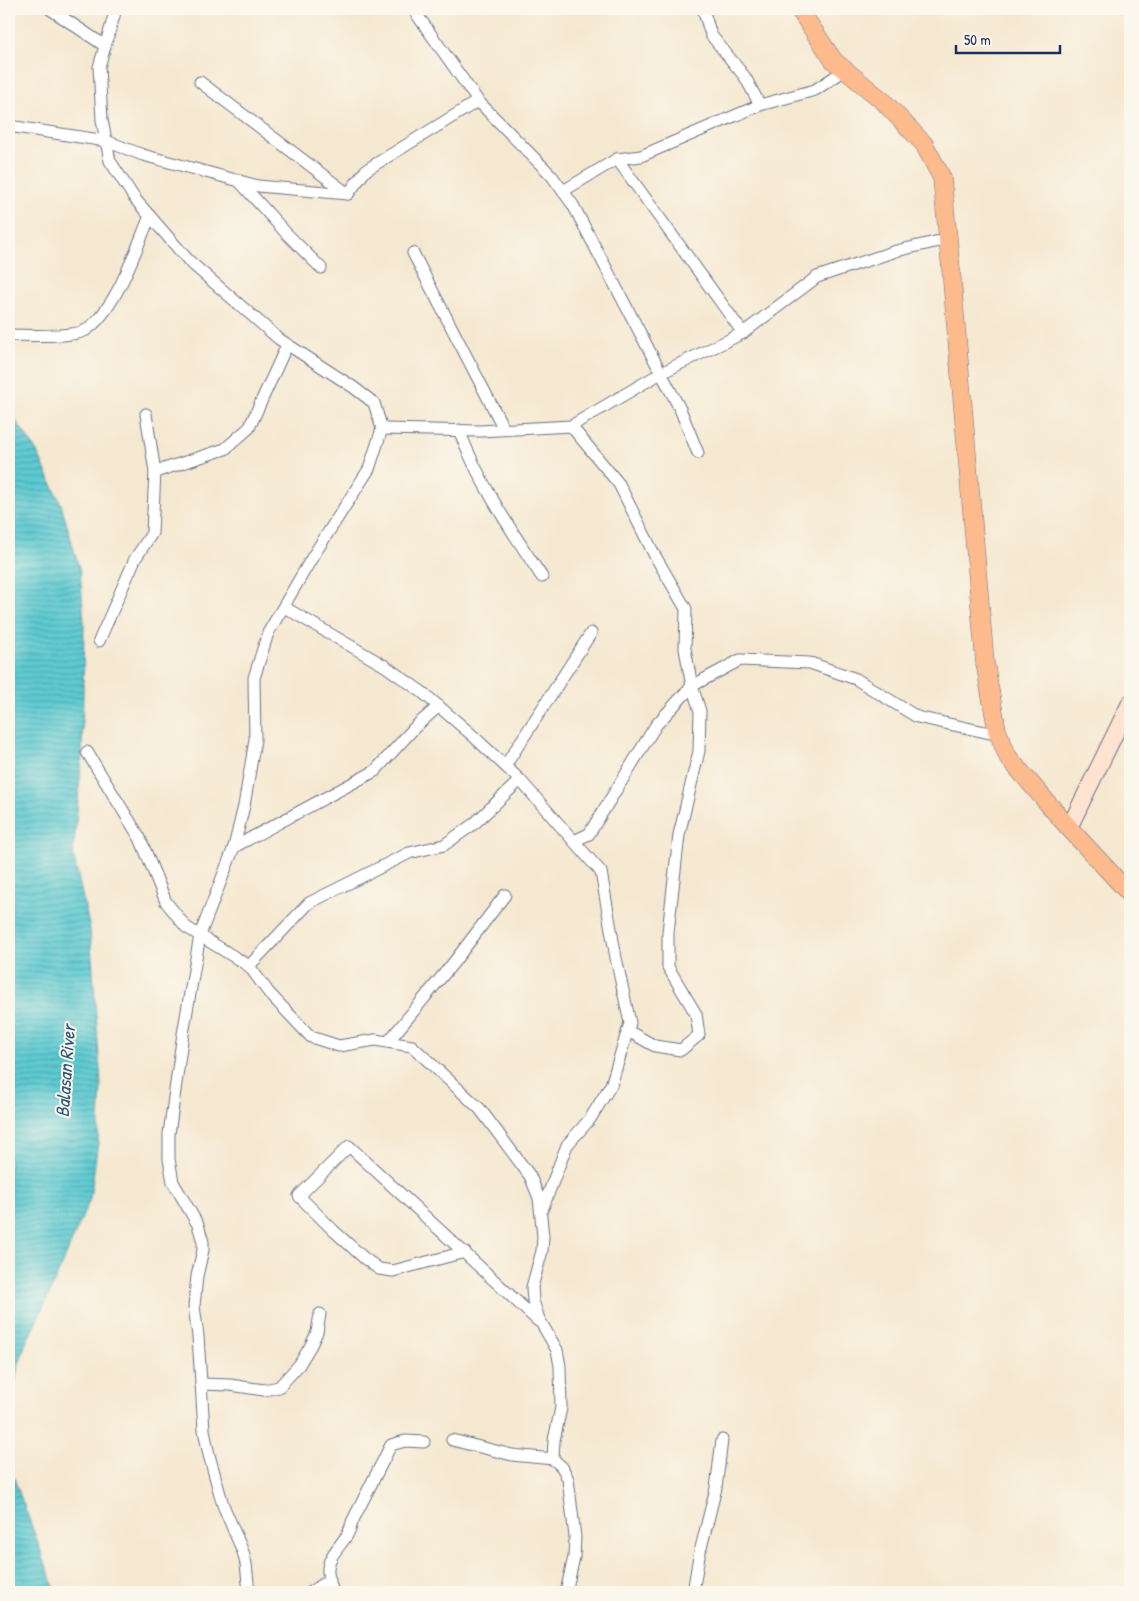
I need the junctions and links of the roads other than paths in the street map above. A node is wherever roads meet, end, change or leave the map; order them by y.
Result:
1 (50, 9) edge
2 (116, 9) edge
3 (414, 9) edge
4 (703, 9) edge
5 (799, 9) edge
6 (105, 46) junction
7 (845, 70) junction
8 (200, 82) dead end
9 (478, 101) junction
10 (760, 105) junction
11 (9, 126) edge
12 (106, 141) junction
13 (617, 159) junction
14 (238, 180) junction
15 (563, 191) junction
16 (348, 194) junction
17 (150, 216) junction
18 (948, 240) junction
19 (413, 253) dead end
20 (321, 268) dead end
21 (744, 333) junction
22 (9, 335) edge
23 (287, 345) junction
24 (662, 373) junction
25 (146, 414) dead end
26 (571, 426) junction
27 (382, 429) junction
28 (504, 429) junction
29 (460, 430) junction
30 (698, 453) dead end
31 (155, 472) junction
32 (542, 577) dead end
33 (284, 606) junction
34 (591, 632) dead end
35 (99, 641) dead end
36 (692, 686) junction
37 (1130, 703) edge
38 (439, 706) junction
39 (999, 736) junction
40 (87, 752) dead end
41 (505, 766) junction
42 (520, 780) junction
43 (1069, 828) junction
44 (574, 841) junction
45 (234, 847) junction
46 (1130, 894) edge
47 (505, 895) dead end
48 (200, 935) junction
49 (249, 966) junction
50 (628, 1031) junction
51 (388, 1042) junction
52 (542, 1210) junction
53 (465, 1252) junction
54 (320, 1314) dead end
55 (542, 1325) junction
56 (201, 1384) junction
57 (452, 1440) dead end
58 (722, 1440) dead end
59 (424, 1442) dead end
60 (552, 1459) junction
61 (330, 1580) junction
62 (250, 1592) edge
63 (310, 1592) edge
64 (333, 1592) edge
65 (566, 1592) edge
66 (693, 1592) edge

1 - 6 street
2 - 6 street
3 - 9 street
4 - 10 street
5 - 7 main road
6 - 12 street
7 - 10 street
7 - 18 main road
8 - 16 street
9 - 15 street
9 - 16 street
10 - 13 street
11 - 12 street
12 - 14 street
12 - 17 street
13 - 15 street
13 - 21 street
14 - 16 street
14 - 20 street
15 - 24 street
17 - 22 street
17 - 23 street
18 - 21 street
18 - 39 main road
19 - 28 street
21 - 24 street
23 - 27 street
23 - 31 street
24 - 26 street
24 - 30 street
25 - 31 street
26 - 28 street
26 - 36 street
27 - 29 street
27 - 33 street
28 - 29 street
29 - 32 street
31 - 35 street
33 - 38 street
33 - 45 street
34 - 41 street
36 - 39 street
36 - 44 street
36 - 50 street
37 - 43 street
38 - 41 street
38 - 45 street
39 - 43 main road
40 - 48 street
41 - 42 street
42 - 44 street
42 - 49 street
43 - 46 main road
44 - 50 street
45 - 48 street
47 - 51 street
48 - 49 street
48 - 56 street
49 - 51 street
50 - 52 street
51 - 52 street
52 - 55 street
53 - 53 street
53 - 55 street
54 - 56 street
55 - 60 street
56 - 62 street
57 - 60 street
58 - 66 street
59 - 61 street
60 - 65 street
61 - 63 street
61 - 64 street

